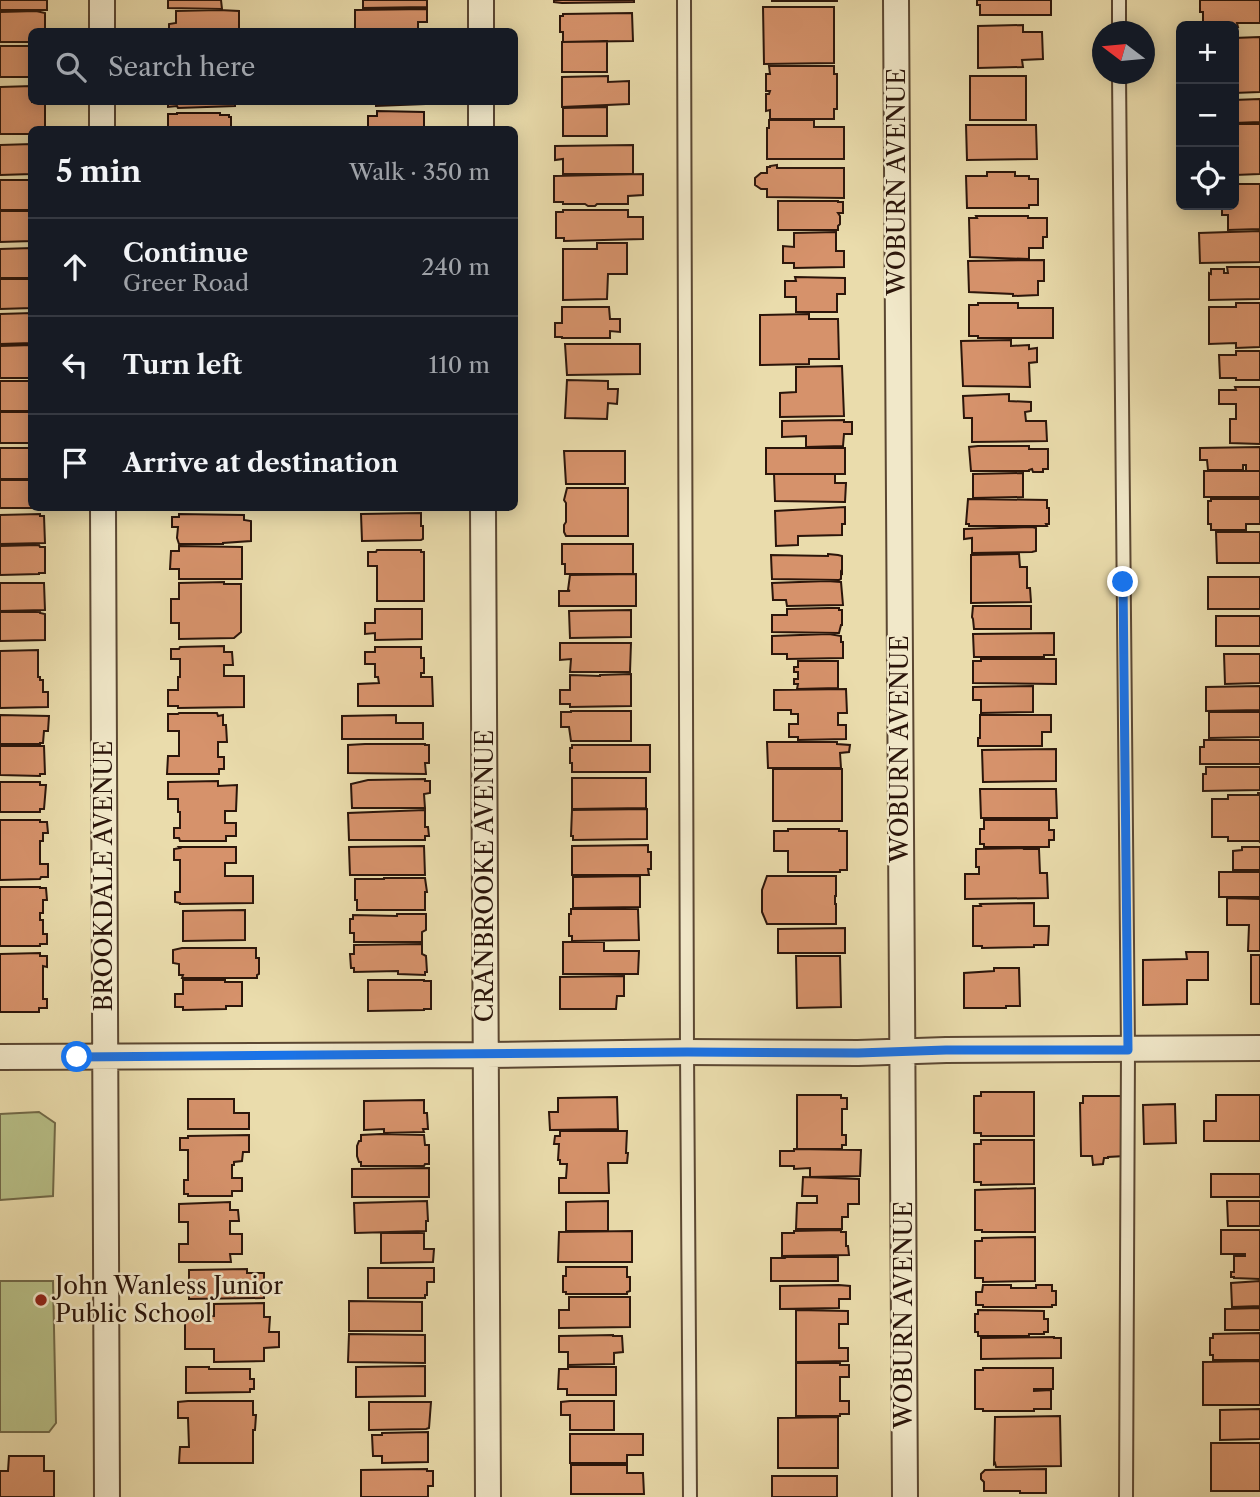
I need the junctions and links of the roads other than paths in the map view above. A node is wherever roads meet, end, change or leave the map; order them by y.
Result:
1 (102, 0) edge
2 (481, 0) edge
3 (684, 0) edge
4 (896, 0) edge
5 (1119, 0) edge
6 (1119, 21) edge
7 (102, 28) edge
8 (481, 28) edge
9 (1119, 84) edge
10 (102, 105) edge
11 (481, 105) edge
12 (102, 126) edge
13 (481, 126) edge
14 (103, 511) edge
15 (483, 511) edge
16 (1260, 1048) edge
17 (1128, 1050) junction
18 (687, 1052) junction
19 (902, 1052) junction
20 (104, 1055) junction
21 (486, 1055) junction
22 (0, 1057) edge
23 (107, 1497) edge
24 (488, 1497) edge
25 (690, 1497) edge
26 (905, 1497) edge
27 (1126, 1497) edge

1 - 7 street
2 - 8 street
3 - 18 lane
4 - 19 street, WOBURN AVENUE
5 - 6 lane
9 - 17 lane
10 - 12 street
11 - 13 street
14 - 20 street, BROOKDALE AVENUE
15 - 21 street, CRANBROOKE AVENUE
16 - 17 street
17 - 19 street
17 - 27 lane
18 - 19 street
18 - 21 street
18 - 25 lane
19 - 26 street, WOBURN AVENUE
20 - 21 street
20 - 22 street
20 - 23 street, BROOKDALE AVENUE
21 - 24 street, CRANBROOKE AVENUE

